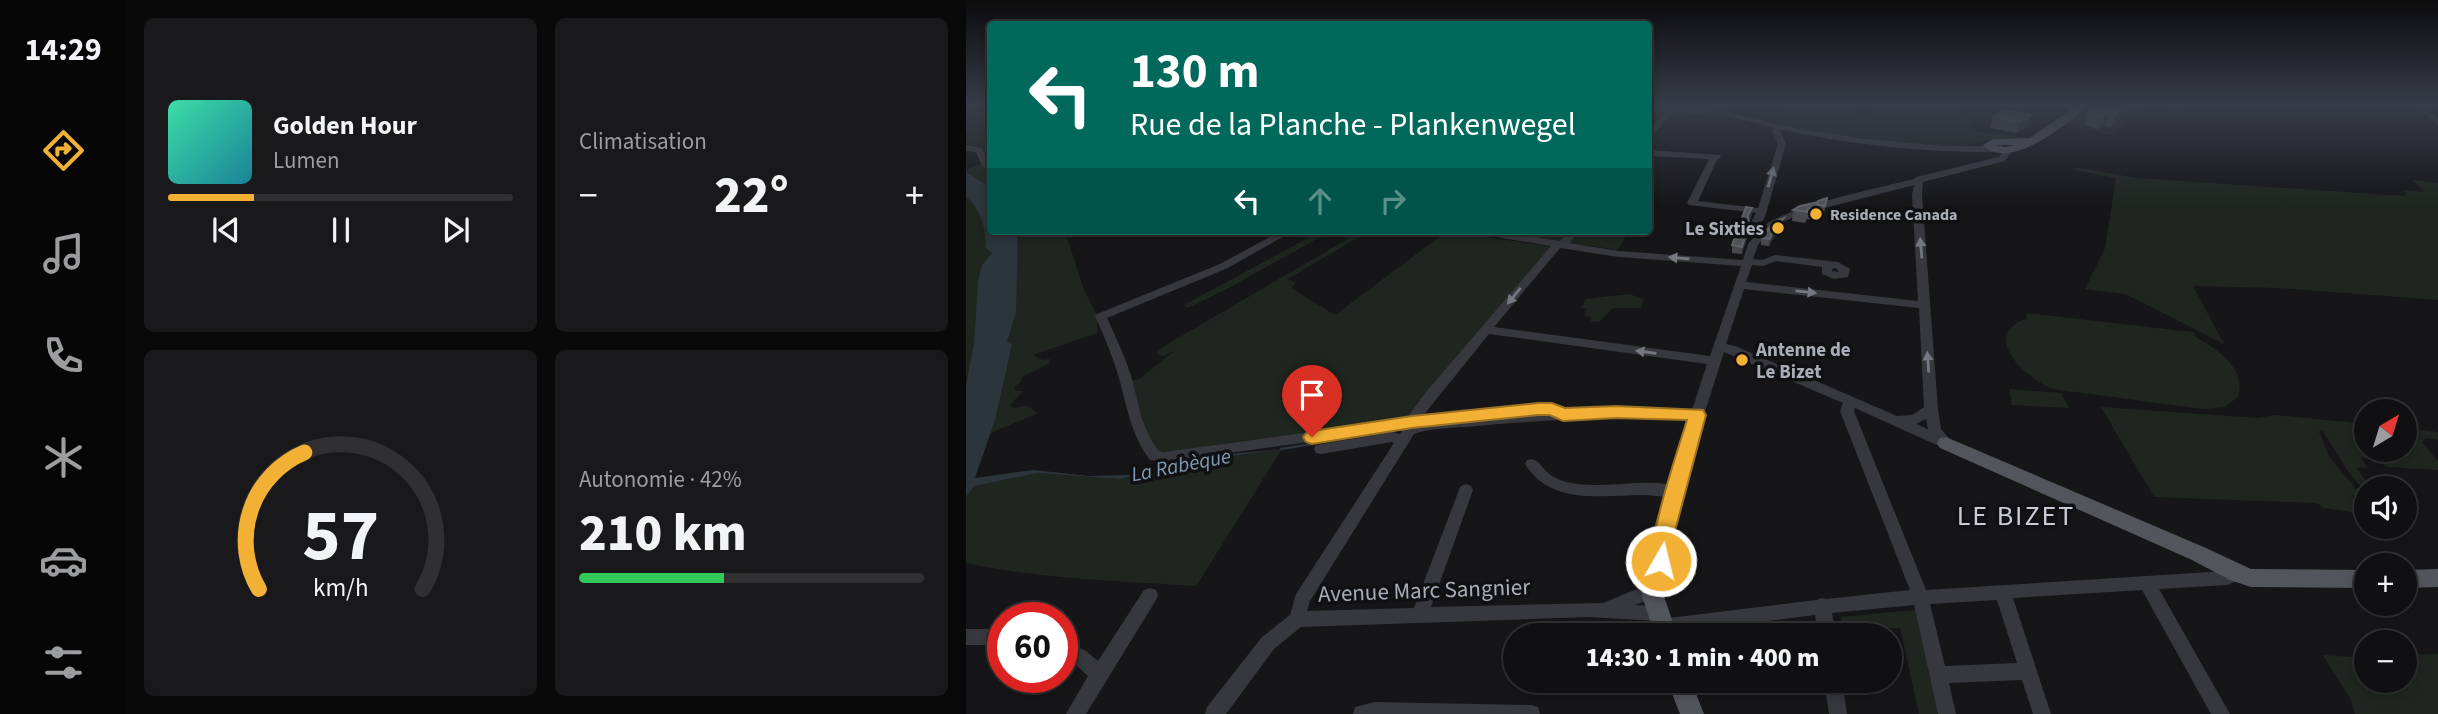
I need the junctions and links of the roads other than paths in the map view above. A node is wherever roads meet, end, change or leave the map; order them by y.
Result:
1 (1779, 139) edge
2 (1861, 139) edge
3 (2034, 139) edge
4 (966, 148) edge
5 (1999, 149) junction
6 (1652, 153) edge
7 (987, 165) edge
8 (1919, 179) junction
9 (1896, 185) junction
10 (1917, 195) junction
11 (1760, 214) junction
12 (1774, 222) junction
13 (1281, 235) edge
14 (1503, 235) edge
15 (1570, 235) edge
16 (1757, 237) junction
17 (1560, 244) junction
18 (1747, 262) junction
19 (1832, 265) dead end
20 (1739, 285) junction
21 (1923, 305) junction
22 (1486, 330) junction
23 (1719, 347) junction
24 (1714, 361) junction
25 (1850, 402) junction
26 (1931, 410) junction
27 (1563, 415) junction
28 (1697, 415) junction
29 (1893, 421) junction
30 (1412, 422) junction
31 (1401, 441) junction
32 (1946, 443) junction
33 (1321, 449) dead end
34 (1532, 464) dead end
35 (1466, 491) dead end
36 (1676, 491) junction
37 (2237, 574) junction
38 (2354, 579) edge
39 (2417, 580) edge
40 (2435, 581) edge
41 (2147, 583) junction
42 (1657, 591) junction
43 (2003, 592) junction
44 (1150, 595) dead end
45 (1920, 596) junction
46 (1822, 605) junction
47 (1595, 610) junction
48 (1420, 614) junction
49 (1297, 619) junction
50 (1658, 623) edge
51 (1667, 623) edge
52 (1683, 623) edge
53 (1825, 623) edge
54 (966, 637) edge
55 (987, 637) edge
56 (1078, 656) edge
57 (2028, 671) junction
58 (1099, 674) junction
59 (1938, 675) junction
60 (1684, 693) edge
61 (1690, 693) edge
62 (1835, 693) edge
63 (1471, 713) edge
64 (1075, 714) edge
65 (1214, 714) edge
66 (1362, 714) edge
67 (1531, 714) edge
68 (1693, 714) edge
69 (1838, 714) edge
70 (1947, 714) edge
71 (2042, 714) edge
72 (2221, 714) edge

11 -> 1 street
2 - 5 street
3 - 5 main road
4 - 7 street
5 - 8 street
6 - 11 street
8 - 9 street
8 - 10 street
9 - 10 street
9 - 12 street
21 -> 10 street
11 - 12 street
11 - 16 street
12 - 16 street
13 - 30 street
14 - 17 street
15 - 17 street
16 - 18 street
18 -> 17 street
17 -> 22 street
18 - 19 street
18 - 20 street
20 -> 21 street
20 - 23 street
26 -> 21 street
24 -> 22 street
22 - 30 street
23 - 24 street
23 - 25 street
24 - 28 street
25 - 29 street
25 - 45 street
26 - 29 street
26 - 32 street
27 - 28 street
27 - 30 street
27 - 31 street
28 - 36 main road
29 - 32 street
31 - 33 street
31 - 49 street
32 - 37 main road
34 - 36 street
35 - 48 street
36 - 42 main road
37 - 38 main road
37 - 41 street
39 - 40 main road
41 - 43 street
41 - 72 street
42 - 47 street, Avenue Marc Sangnier
42 - 51 main road
43 - 45 street
43 - 57 street
44 - 58 street
45 - 46 street
45 - 59 street
46 - 52 street
46 - 53 street
47 - 48 street, Avenue Marc Sangnier
47 - 50 street, Avenue Marc Sangnier
48 - 49 street, Avenue Marc Sangnier
49 - 65 street, Avenue Marc Sangnier
54 - 55 street
56 - 58 street
57 - 59 street
57 - 71 street
58 - 64 street
59 - 70 street
60 - 68 main road
61 - 68 main road
62 - 69 street
63 - 66 street
63 - 67 street

